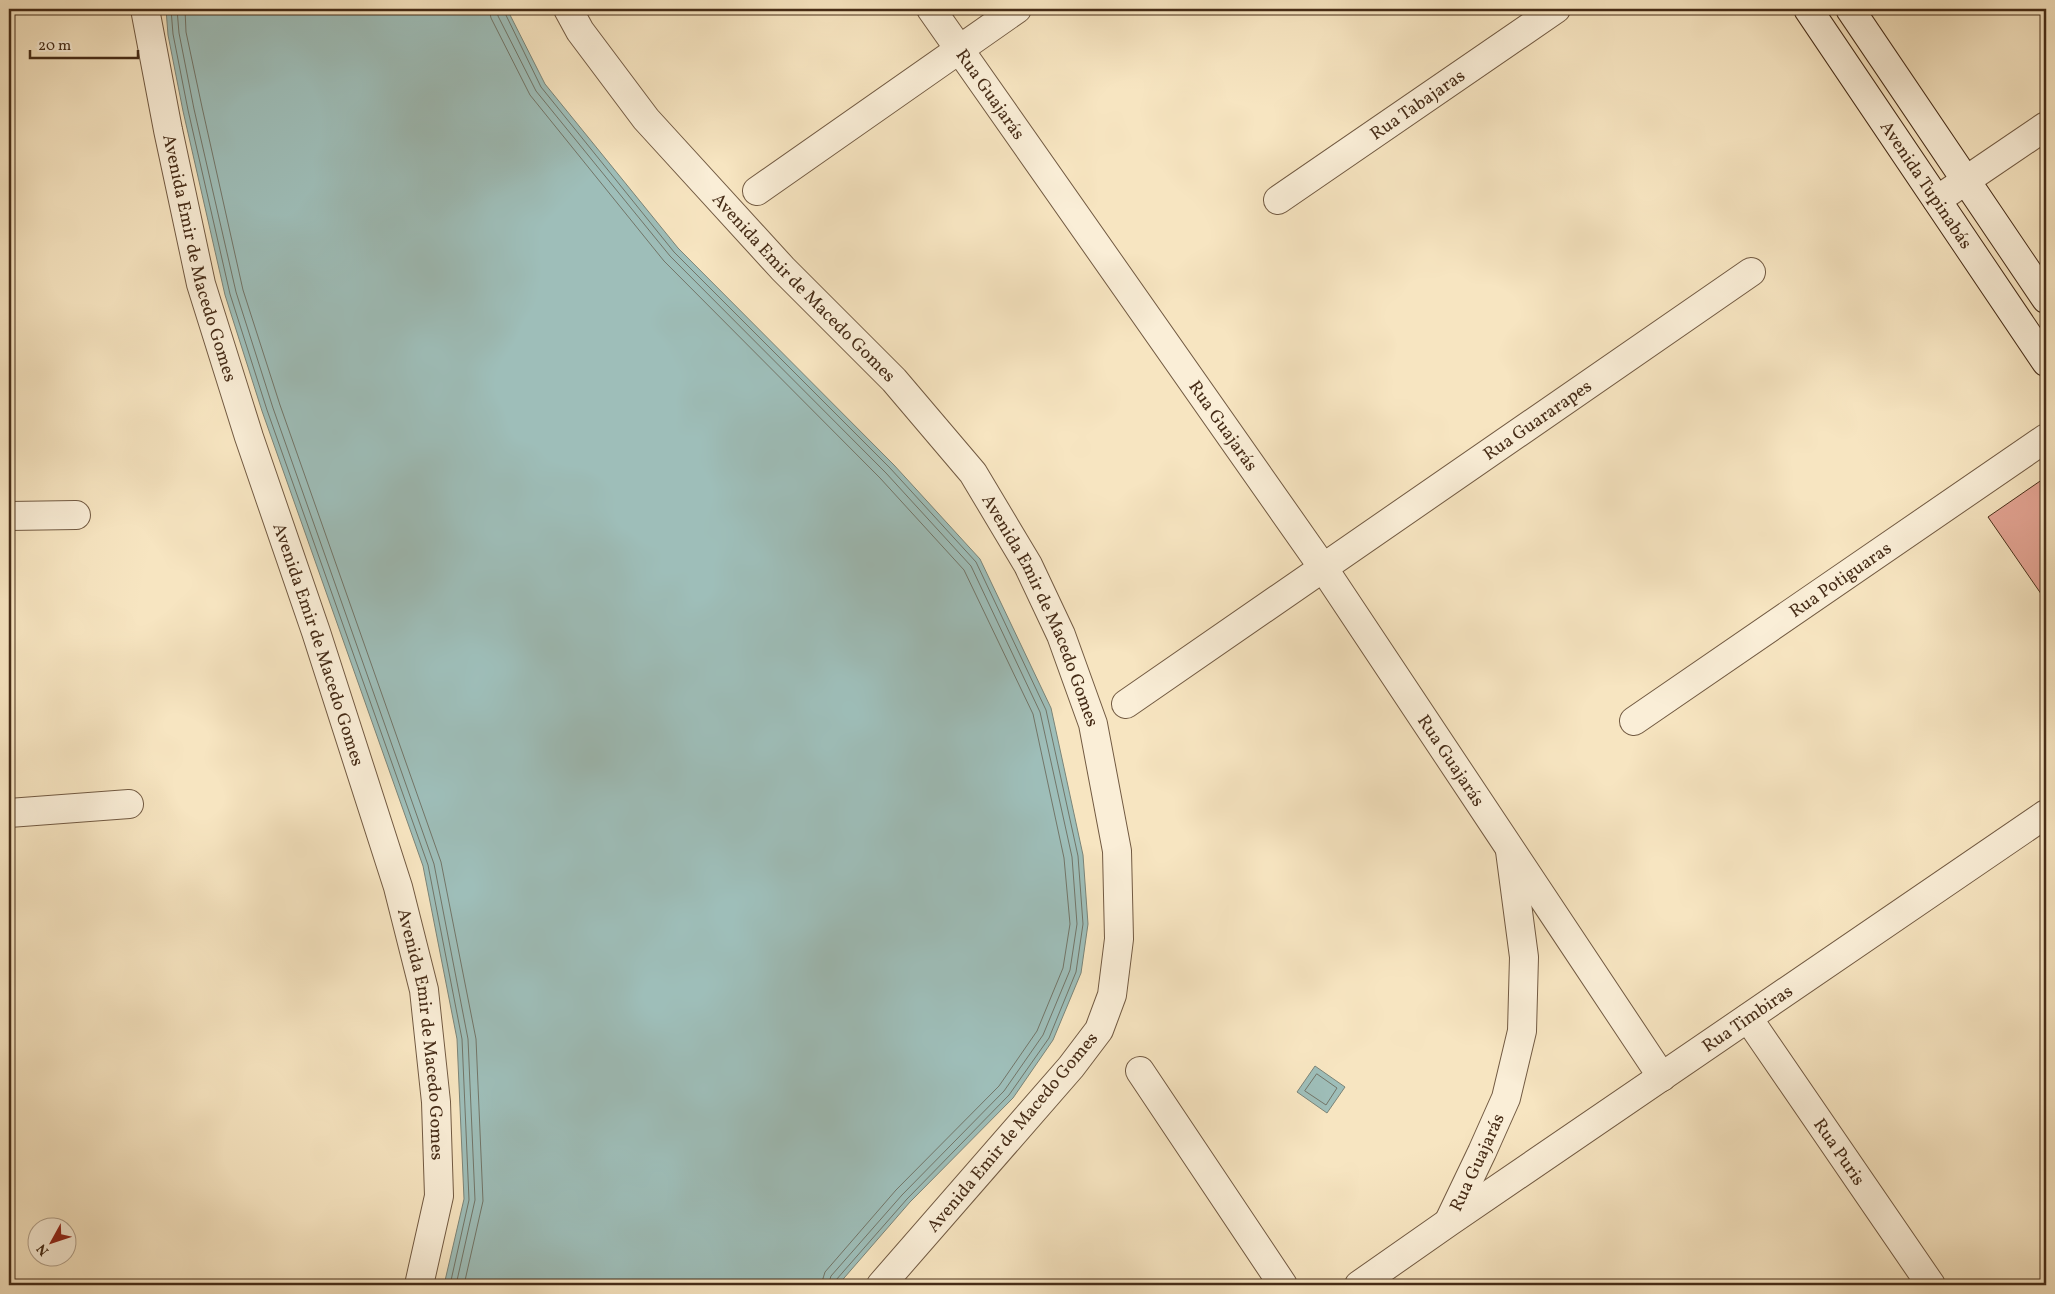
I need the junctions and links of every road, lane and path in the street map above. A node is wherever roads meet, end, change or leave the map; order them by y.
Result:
1 (146, 9) edge
2 (568, 9) edge
3 (931, 9) edge
4 (1017, 9) edge
5 (1556, 9) edge
6 (1808, 9) edge
7 (1850, 9) edge
8 (959, 49) junction
9 (2046, 126) edge
10 (1966, 180) junction
11 (757, 191) dead end
12 (1278, 200) dead end
13 (1937, 200) junction
14 (1751, 272) dead end
15 (2046, 298) edge
16 (2046, 362) edge
17 (2046, 438) edge
18 (76, 515) dead end
19 (9, 516) edge
20 (1324, 568) junction
21 (1126, 704) dead end
22 (1634, 721) dead end
23 (129, 804) dead end
24 (9, 813) edge
25 (2046, 814) edge
26 (1509, 846) junction
27 (1748, 1018) junction
28 (1140, 1071) dead end
29 (1662, 1077) junction
30 (1449, 1222) junction
31 (419, 1285) edge
32 (881, 1285) edge
33 (1283, 1285) edge
34 (1359, 1285) edge
35 (1932, 1285) edge

1 - 31 street, Avenida Emir de Macedo Gomes
2 - 32 street, Avenida Emir de Macedo Gomes
3 - 8 street, Rua Guajarás
4 - 8 street
5 - 12 street, Rua Tabajaras
6 - 13 street, Avenida Tupinabás
7 - 10 street, Avenida Tupinabás
8 - 11 street
8 - 20 street, Rua Guajarás
9 - 10 street
10 - 13 street
10 - 15 street, Avenida Tupinabás
13 - 16 street, Avenida Tupinabás
14 - 20 street, Rua Guararapes
17 - 22 street, Rua Potiguaras
18 - 19 street
20 - 21 street, Rua Guararapes
20 - 26 street, Rua Guajarás
23 - 24 street
25 - 27 street, Rua Timbiras
26 - 29 street, Rua Guajarás
26 - 30 street, Rua Guajarás
27 - 29 street, Rua Timbiras
27 - 35 street, Rua Puris
28 - 33 street
29 - 30 street, Rua Timbiras
30 - 34 street, Rua Guajarás

